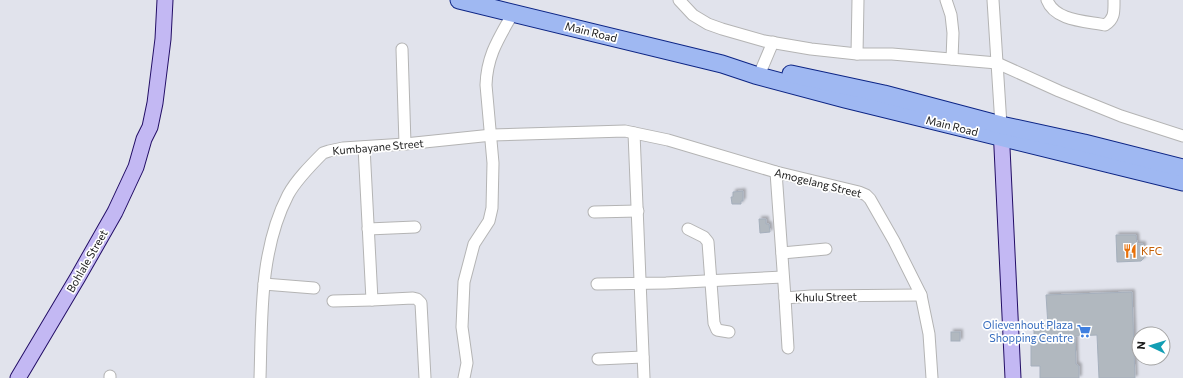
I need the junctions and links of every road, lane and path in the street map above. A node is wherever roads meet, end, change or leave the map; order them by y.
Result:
1 (156, 0) edge
2 (165, 0) edge
3 (460, 0) edge
4 (678, 0) edge
5 (858, 0) edge
6 (946, 0) edge
7 (993, 0) edge
8 (1047, 0) edge
9 (1114, 0) edge
10 (513, 13) junction
11 (773, 42) junction
12 (402, 49) dead end
13 (857, 54) junction
14 (952, 59) junction
15 (997, 63) junction
16 (722, 64) junction
17 (762, 68) junction
18 (602, 132) joint
19 (1001, 132) junction
20 (634, 133) junction
21 (492, 135) junction
22 (1183, 136) edge
23 (144, 139) junction
24 (405, 144) junction
25 (364, 147) junction
26 (1183, 168) edge
27 (776, 172) junction
28 (1183, 182) edge
29 (638, 211) junction
30 (594, 212) dead end
31 (415, 227) dead end
32 (368, 229) junction
33 (688, 229) dead end
34 (826, 249) dead end
35 (782, 253) junction
36 (782, 277) junction
37 (711, 281) junction
38 (641, 283) junction
39 (264, 284) junction
40 (597, 284) dead end
41 (314, 288) dead end
42 (921, 295) junction
43 (784, 298) junction
44 (372, 300) junction
45 (333, 301) dead end
46 (729, 332) dead end
47 (788, 348) dead end
48 (643, 357) junction
49 (598, 359) dead end
50 (18, 378) edge
51 (260, 378) edge
52 (425, 378) edge
53 (464, 378) edge
54 (644, 378) edge
55 (932, 378) edge
56 (1013, 378) edge

1 - 23 street, Bohlale Street
2 - 23 street, Bohlale Street
3 - 10 main road, Main Road
4 - 11 street
5 - 13 street
6 - 14 street
7 - 15 street
8 - 9 street
10 - 16 main road, Main Road
10 - 21 street
11 - 13 street
11 - 17 street
12 - 24 street
13 - 14 street
14 - 15 street
15 - 19 street
15 - 22 street
16 - 17 main road, Main Road
16 - 19 main road, Main Road
17 - 19 main road, Main Road
18 - 20 street, Amogelang Street
18 - 21 street, Kumbayane Street
19 - 26 main road, Main Road
19 - 28 main road, Main Road
19 - 56 street
20 - 27 street, Amogelang Street
20 - 29 street
21 - 24 street, Kumbayane Street
21 - 53 street
23 - 50 street, Bohlale Street
24 - 25 street, Kumbayane Street
25 - 32 street
25 - 39 street, Kumbayane Street
27 - 35 street, Khulu Street
27 - 42 street, Amogelang Street
29 - 30 street
29 - 38 street
31 - 32 street
32 - 44 street
33 - 37 street
34 - 35 street
35 - 36 street, Khulu Street
36 - 37 street
36 - 43 street, Khulu Street
37 - 38 street
37 - 46 street
38 - 40 street
38 - 48 street
39 - 41 street
39 - 51 street, Kumbayane Street
42 - 43 street, Khulu Street
42 - 55 street, Amogelang Street
43 - 47 street
44 - 45 street
44 - 52 street
48 - 49 street
48 - 54 street

